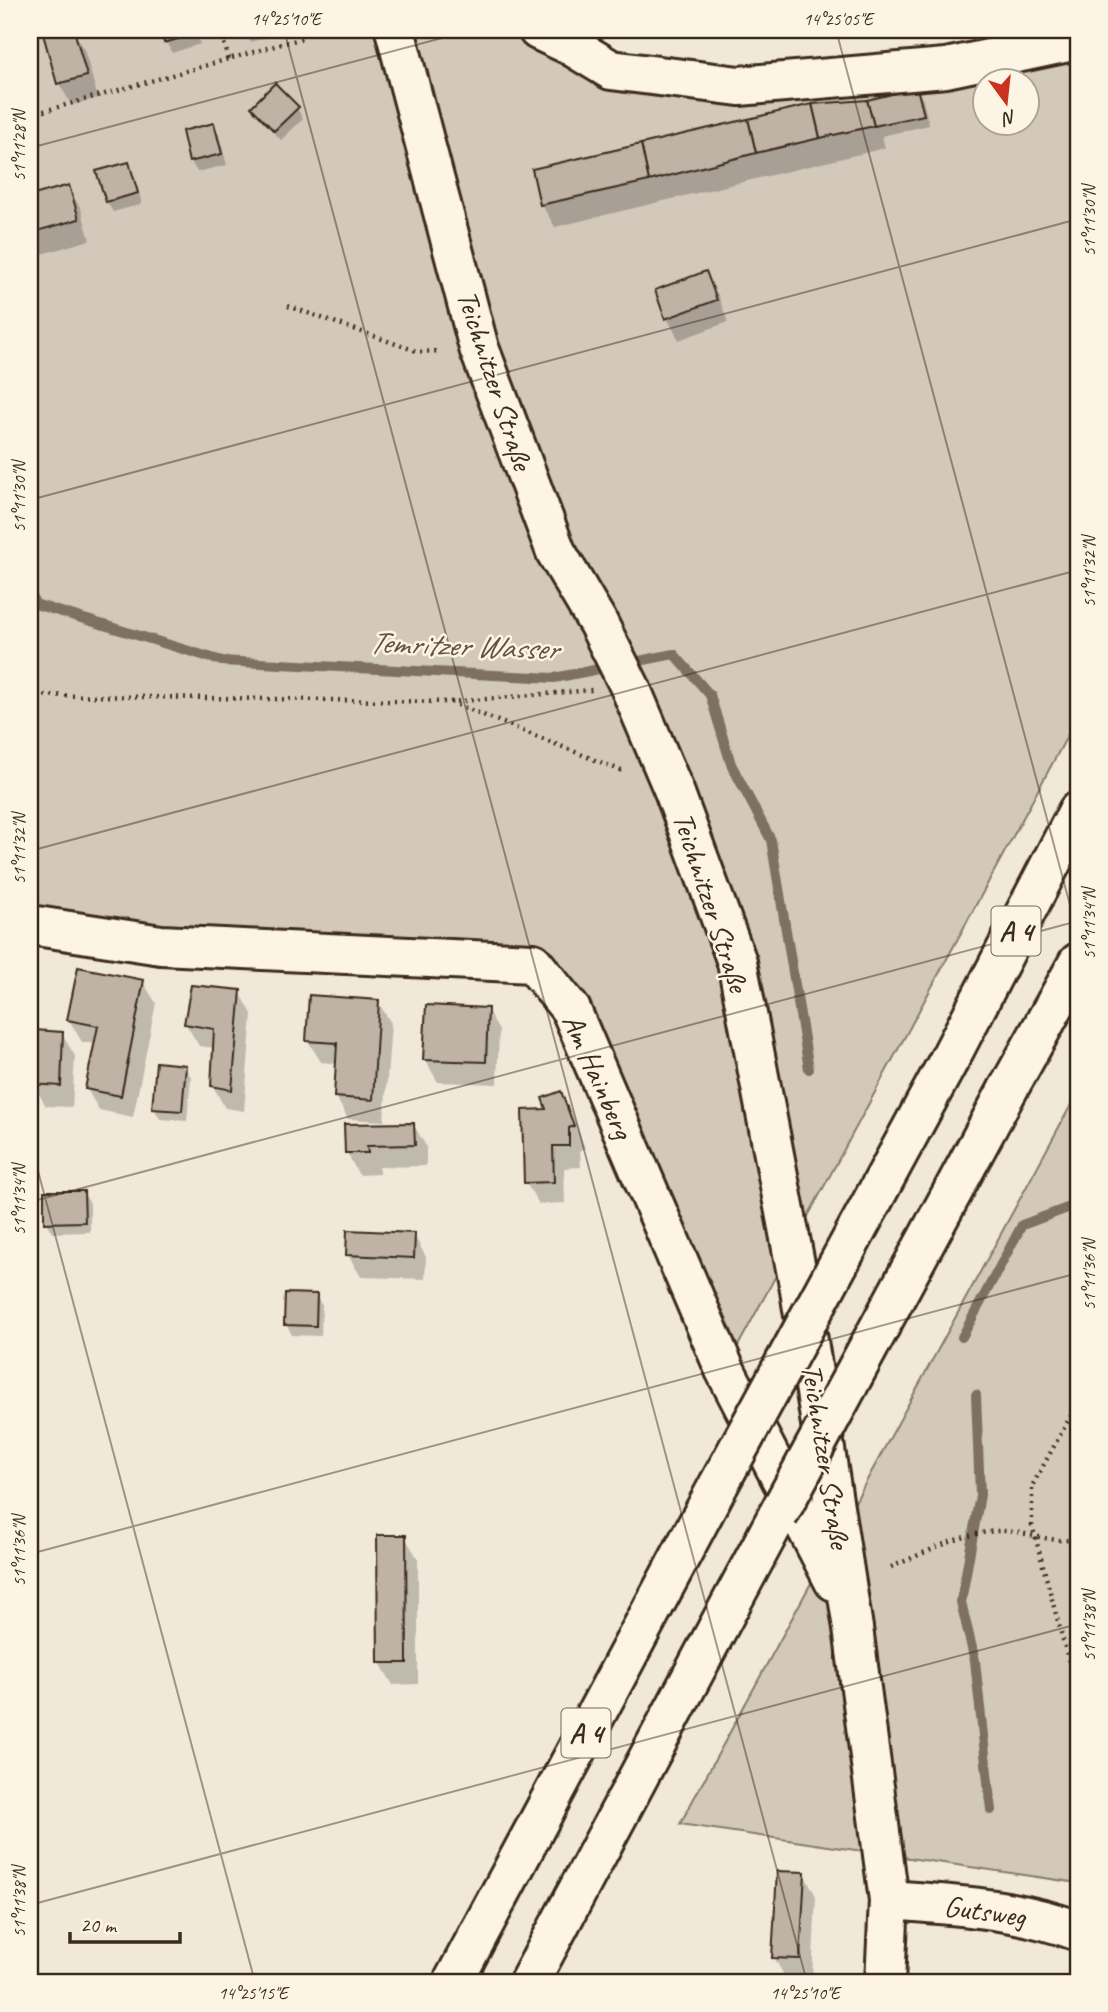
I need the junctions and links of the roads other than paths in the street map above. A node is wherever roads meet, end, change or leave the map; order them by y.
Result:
1 (395, 30) edge
2 (538, 30) edge
3 (1078, 40) edge
4 (1078, 811) edge
5 (30, 925) edge
6 (1078, 963) edge
7 (850, 1614) junction
8 (889, 1900) junction
9 (1078, 1931) edge
10 (453, 1982) edge
11 (529, 1982) edge
12 (885, 1982) edge

1 - 7 main road, Teichnitzer Straße
2 - 3 main road
4 - 10 main road, A 4, bridge
5 - 7 main road, Am Hainberg
6 - 11 main road, A 4, bridge
7 - 8 main road, Teichnitzer Straße
8 - 9 main road, Gutsweg
8 - 12 main road, Teichnitzer Straße

